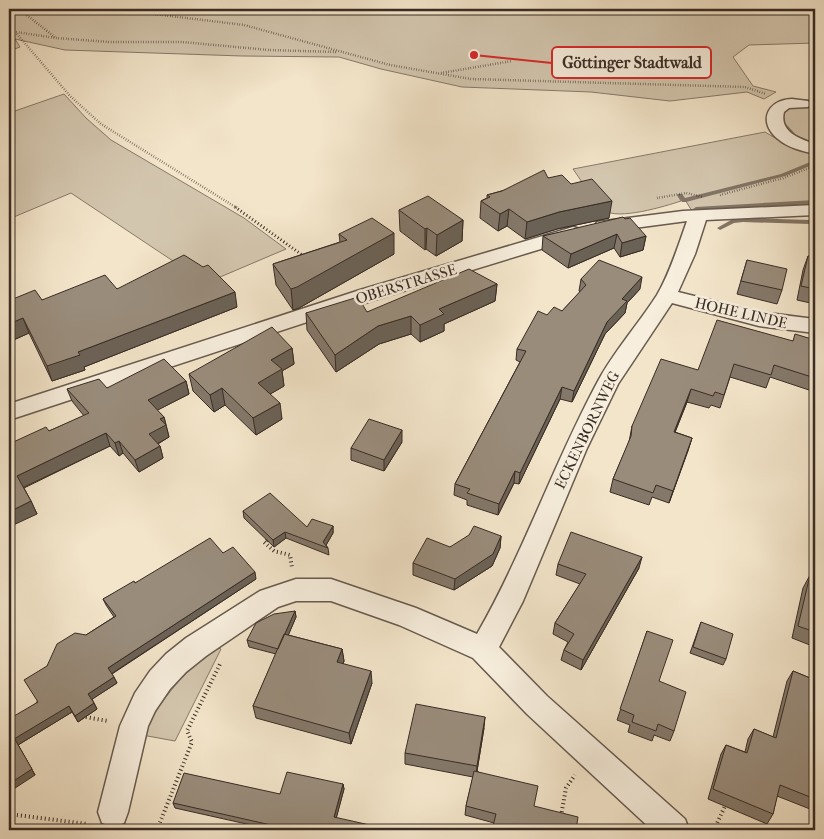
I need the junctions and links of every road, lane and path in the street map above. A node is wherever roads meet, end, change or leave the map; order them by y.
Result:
1 (19, 9) edge
2 (114, 9) edge
3 (9, 32) edge
4 (17, 34) junction
5 (56, 38) junction
6 (343, 52) junction
7 (512, 61) dead end
8 (438, 74) junction
9 (794, 104) joint
10 (815, 149) edge
11 (815, 166) edge
12 (716, 196) dead end
13 (656, 198) dead end
14 (700, 204) junction
15 (815, 210) edge
16 (312, 261) edge
17 (667, 295) junction
18 (815, 326) edge
19 (9, 412) edge
20 (267, 540) edge
21 (296, 590) junction
22 (483, 649) junction
23 (222, 660) dead end
24 (79, 708) edge
25 (134, 726) junction
26 (590, 754) junction
27 (725, 806) edge
28 (113, 812) dead end
29 (9, 814) edge
30 (560, 822) edge
31 (87, 824) dead end
32 (158, 830) edge
33 (674, 830) edge
34 (714, 830) edge

1 - 5 path
2 - 6 path
3 - 4 path
4 - 5 path
4 - 16 path
5 - 6 path
6 - 8 path
7 - 8 path
8 - 9 path
9 - 10 street
11 - 12 path
13 - 14 path
14 - 15 street, OBERSTRASSE
14 - 17 street, ECKENBORNWEG
14 - 19 street, OBERSTRASSE
17 - 18 street, HOHE LINDE
17 - 22 street, ECKENBORNWEG
20 - 21 path
21 - 22 street
21 - 25 street
22 - 26 street
23 - 32 path
24 - 25 path
25 - 28 street
26 - 30 path
26 - 33 street
27 - 34 path
29 - 31 path

